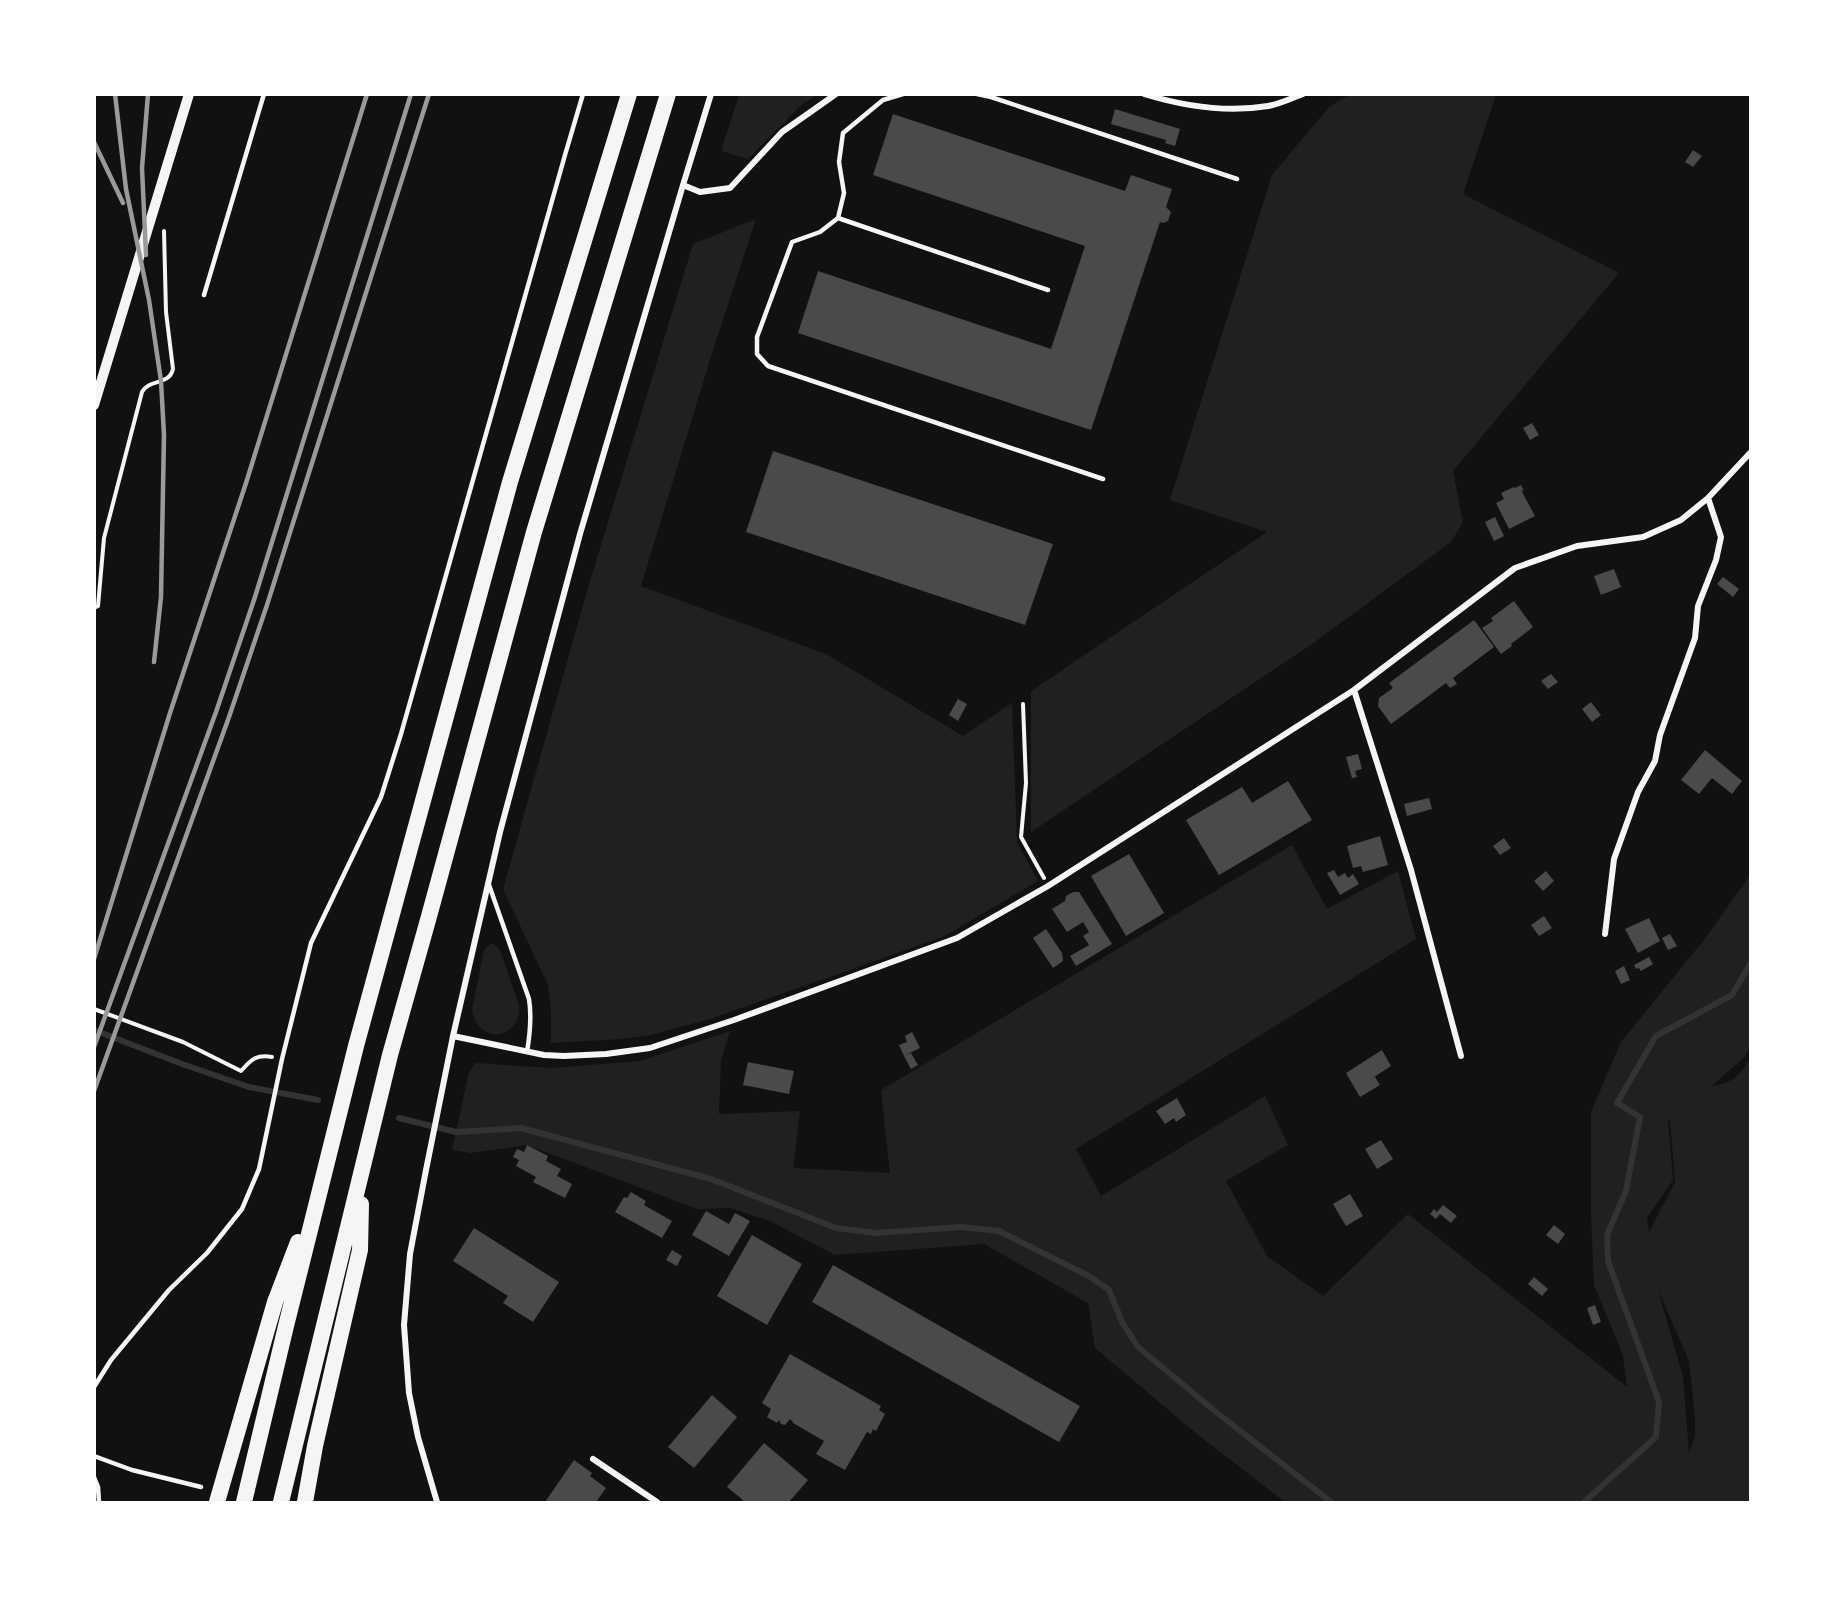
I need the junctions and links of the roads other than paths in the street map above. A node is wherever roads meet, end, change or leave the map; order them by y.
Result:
1 (189, 94) edge
2 (264, 94) edge
3 (583, 94) edge
4 (629, 94) edge
5 (668, 94) edge
6 (711, 94) edge
7 (836, 94) edge
8 (903, 94) edge
9 (978, 94) edge
10 (1144, 94) edge
11 (1303, 94) edge
12 (1237, 179) dead end
13 (683, 186) junction
14 (838, 218) junction
15 (1048, 290) dead end
16 (204, 295) dead end
17 (96, 401) edge
18 (1750, 453) edge
19 (1103, 479) dead end
20 (1708, 498) junction
21 (1354, 690) junction
22 (487, 880) junction
23 (1605, 934) dead end
24 (453, 1036) junction
25 (527, 1052) junction
26 (1461, 1056) dead end
27 (327, 1165) junction
28 (361, 1173) junction
29 (94, 1387) edge
30 (94, 1456) edge
31 (593, 1459) dead end
32 (94, 1477) edge
33 (201, 1487) dead end
34 (99, 1503) edge
35 (217, 1503) edge
36 (244, 1503) edge
37 (281, 1503) edge
38 (305, 1503) edge
39 (437, 1503) edge
40 (657, 1503) edge

1 - 17 street
2 - 16 lane
3 - 29 lane
4 - 27 highway
5 - 28 highway
6 - 13 street
7 - 13 street
8 - 14 lane
9 - 12 lane
10 - 11 street
13 - 22 street
14 - 15 lane
14 - 19 lane
18 - 20 street
20 - 21 street
20 - 23 street
21 - 25 street
21 - 26 street
22 - 24 street
22 - 25 lane
24 - 25 street
24 - 39 street
27 - 35 highway
27 - 36 highway
28 - 37 highway
28 - 38 highway
30 - 33 lane
31 - 40 street
32 - 34 lane

